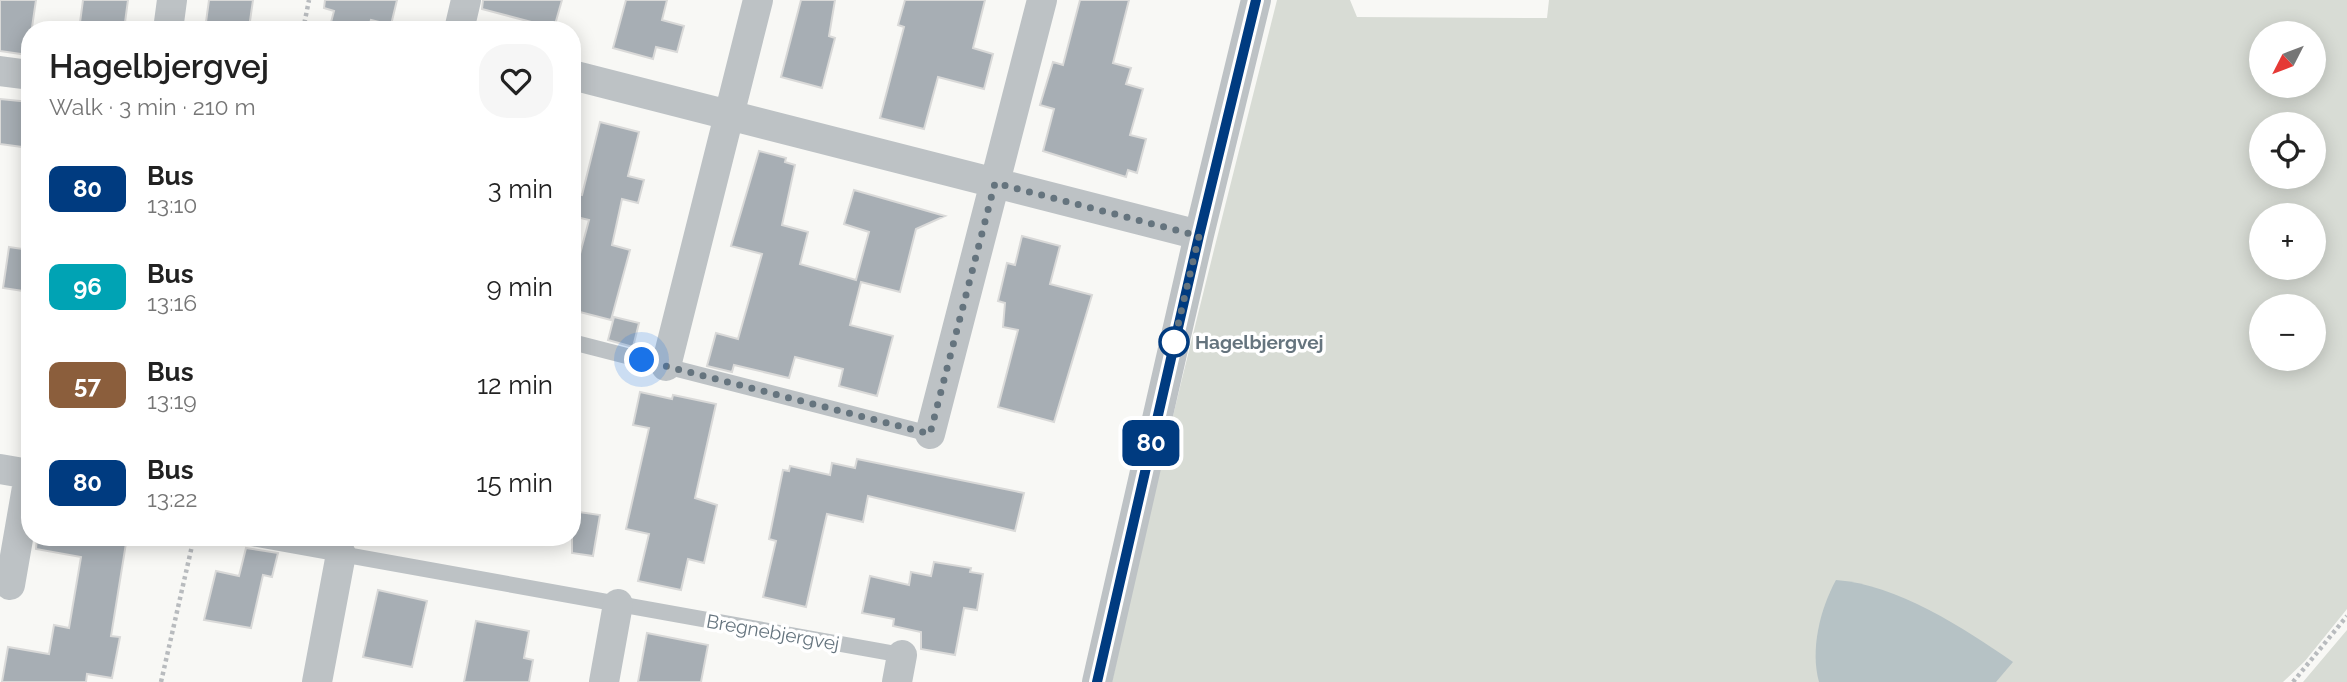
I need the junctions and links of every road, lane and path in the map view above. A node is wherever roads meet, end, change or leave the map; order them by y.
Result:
1 (172, 0) edge
2 (309, 0) edge
3 (466, 0) edge
4 (758, 0) edge
5 (1042, 0) edge
6 (1256, 0) edge
7 (169, 21) edge
8 (305, 21) edge
9 (461, 21) edge
10 (0, 71) edge
11 (21, 74) edge
12 (581, 77) edge
13 (729, 115) junction
14 (995, 183) junction
15 (1199, 236) junction
16 (581, 344) edge
17 (666, 366) junction
18 (930, 434) joint
19 (0, 469) edge
20 (21, 481) edge
21 (21, 524) edge
22 (192, 546) edge
23 (296, 546) edge
24 (341, 554) junction
25 (10, 585) dead end
26 (618, 604) junction
27 (2347, 616) edge
28 (900, 669) edge
29 (161, 682) edge
30 (317, 682) edge
31 (604, 682) edge
32 (1097, 682) edge
33 (2293, 682) edge

1 - 7 street
2 - 8 path
3 - 9 street
4 - 13 street
5 - 14 street
6 - 15 street
10 - 11 street
12 - 13 street
13 - 14 street
13 - 17 street
14 - 15 street
14 - 18 street
15 - 32 street
16 - 17 lane
17 - 18 lane
19 - 20 street
21 - 25 street
22 - 29 path
23 - 24 lane, Bregnebjergvej
24 - 26 lane, Bregnebjergvej
24 - 30 street
26 - 28 lane, Bregnebjergvej
26 - 31 street
27 - 33 path

